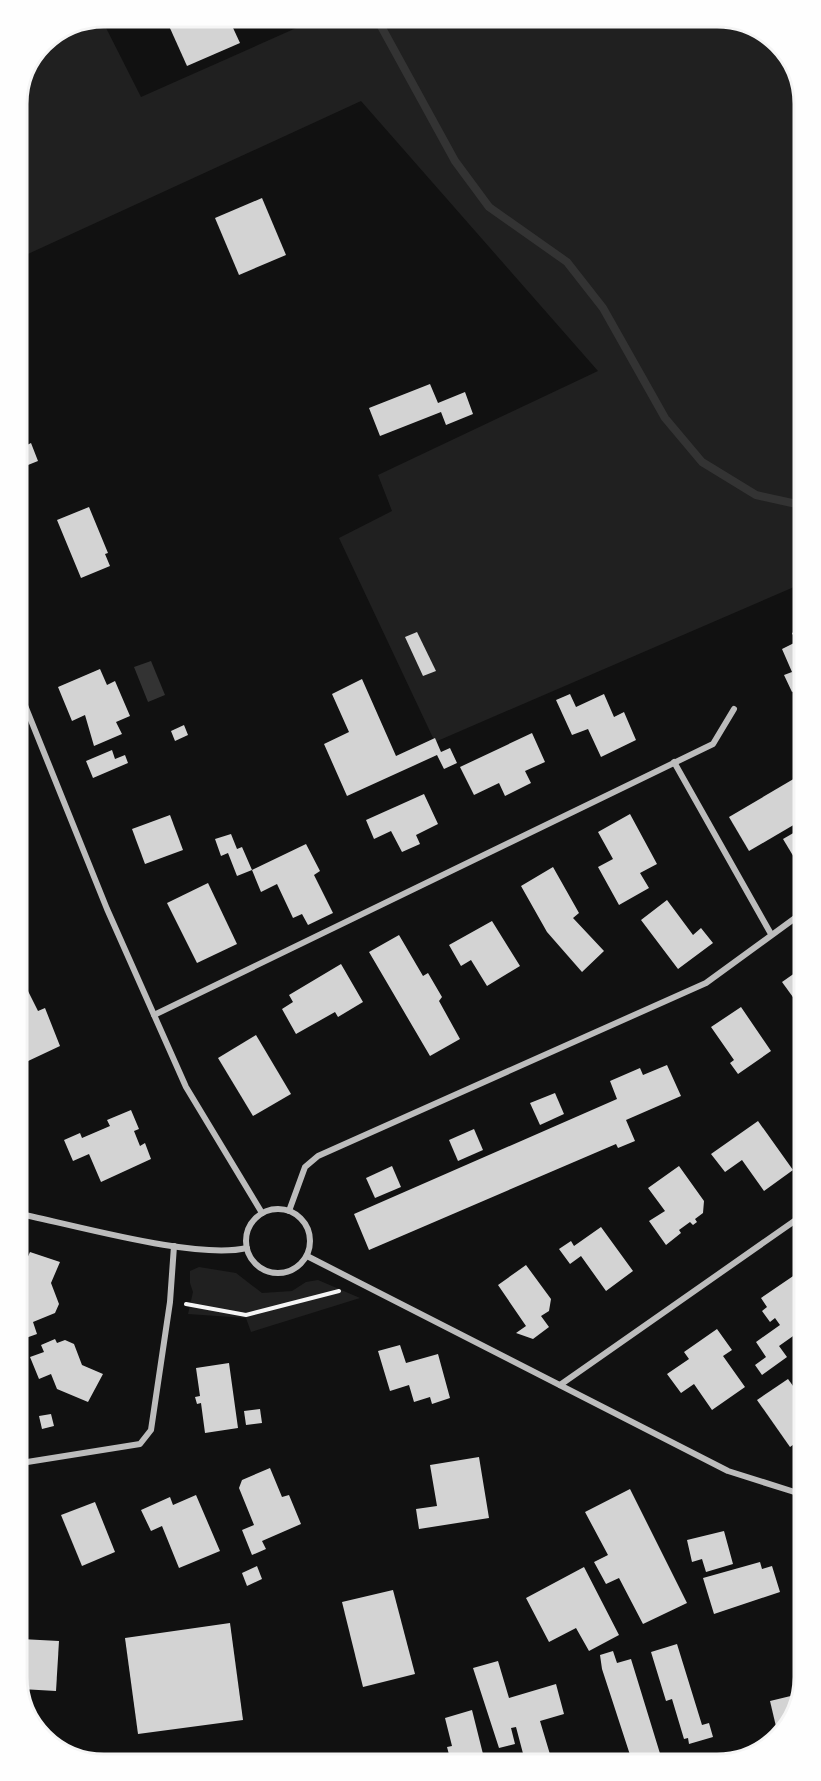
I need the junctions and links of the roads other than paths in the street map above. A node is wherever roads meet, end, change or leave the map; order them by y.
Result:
1 (734, 709) dead end
2 (27, 710) edge
3 (674, 762) junction
4 (794, 918) edge
5 (771, 934) junction
6 (154, 1015) junction
7 (289, 1211) junction
8 (262, 1213) junction
9 (27, 1215) edge
10 (794, 1221) edge
11 (174, 1246) junction
12 (247, 1248) junction
13 (307, 1256) junction
14 (560, 1385) junction
15 (27, 1462) edge
16 (794, 1492) edge

1 - 3 street
2 - 6 street
3 - 5 street
3 - 6 street
4 - 5 street
5 - 7 street
6 - 8 street
7 - 8 street
7 - 13 street
8 - 12 street
9 - 11 street
10 - 14 street
11 - 12 street
11 - 15 street
12 - 13 street
13 - 14 street
14 - 16 street

